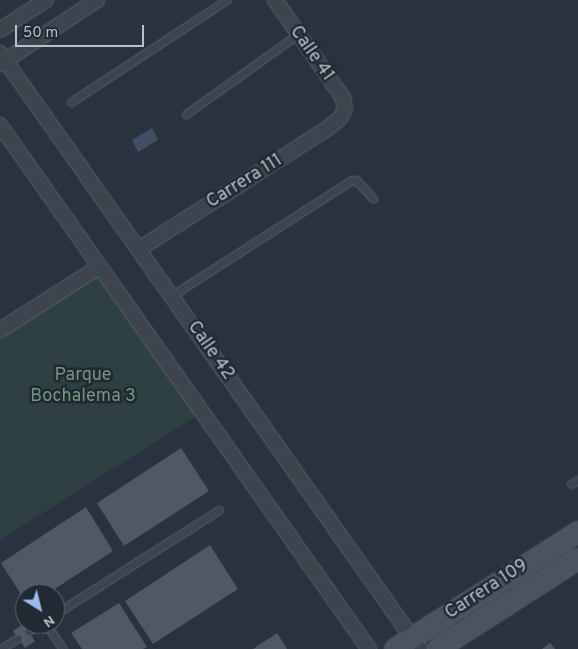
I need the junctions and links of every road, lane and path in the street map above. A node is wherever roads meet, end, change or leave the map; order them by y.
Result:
1 (46, 0) edge
2 (97, 0) edge
3 (226, 0) edge
4 (275, 0) edge
5 (0, 30) edge
6 (298, 34) junction
7 (2, 59) edge
8 (71, 102) dead end
9 (345, 108) joint
10 (186, 114) dead end
11 (0, 126) edge
12 (373, 198) dead end
13 (139, 249) junction
14 (99, 267) junction
15 (171, 296) junction
16 (0, 330) edge
17 (578, 480) edge
18 (571, 484) dead end
19 (219, 510) dead end
20 (578, 532) edge
21 (578, 559) edge
22 (65, 608) edge
23 (53, 634) edge
24 (18, 638) dead end
25 (416, 644) edge
26 (0, 649) edge
27 (63, 649) edge
28 (369, 649) edge
29 (395, 649) edge
30 (438, 649) edge

1 - 5 street
2 - 7 street
3 - 8 lane
4 - 6 street, Calle 41
6 - 9 street, Calle 41
6 - 10 lane
7 - 13 street, Calle 42
9 - 13 street, Carrera 111
11 - 14 street
12 - 15 lane
13 - 15 street, Calle 42
14 - 16 street
14 - 28 street
15 - 25 street, Calle 42
17 - 18 lane
19 - 22 lane
20 - 25 main road, Carrera 109
21 - 30 main road, Carrera 109
23 - 27 lane
24 - 26 lane
25 - 29 main road, Carrera 109

